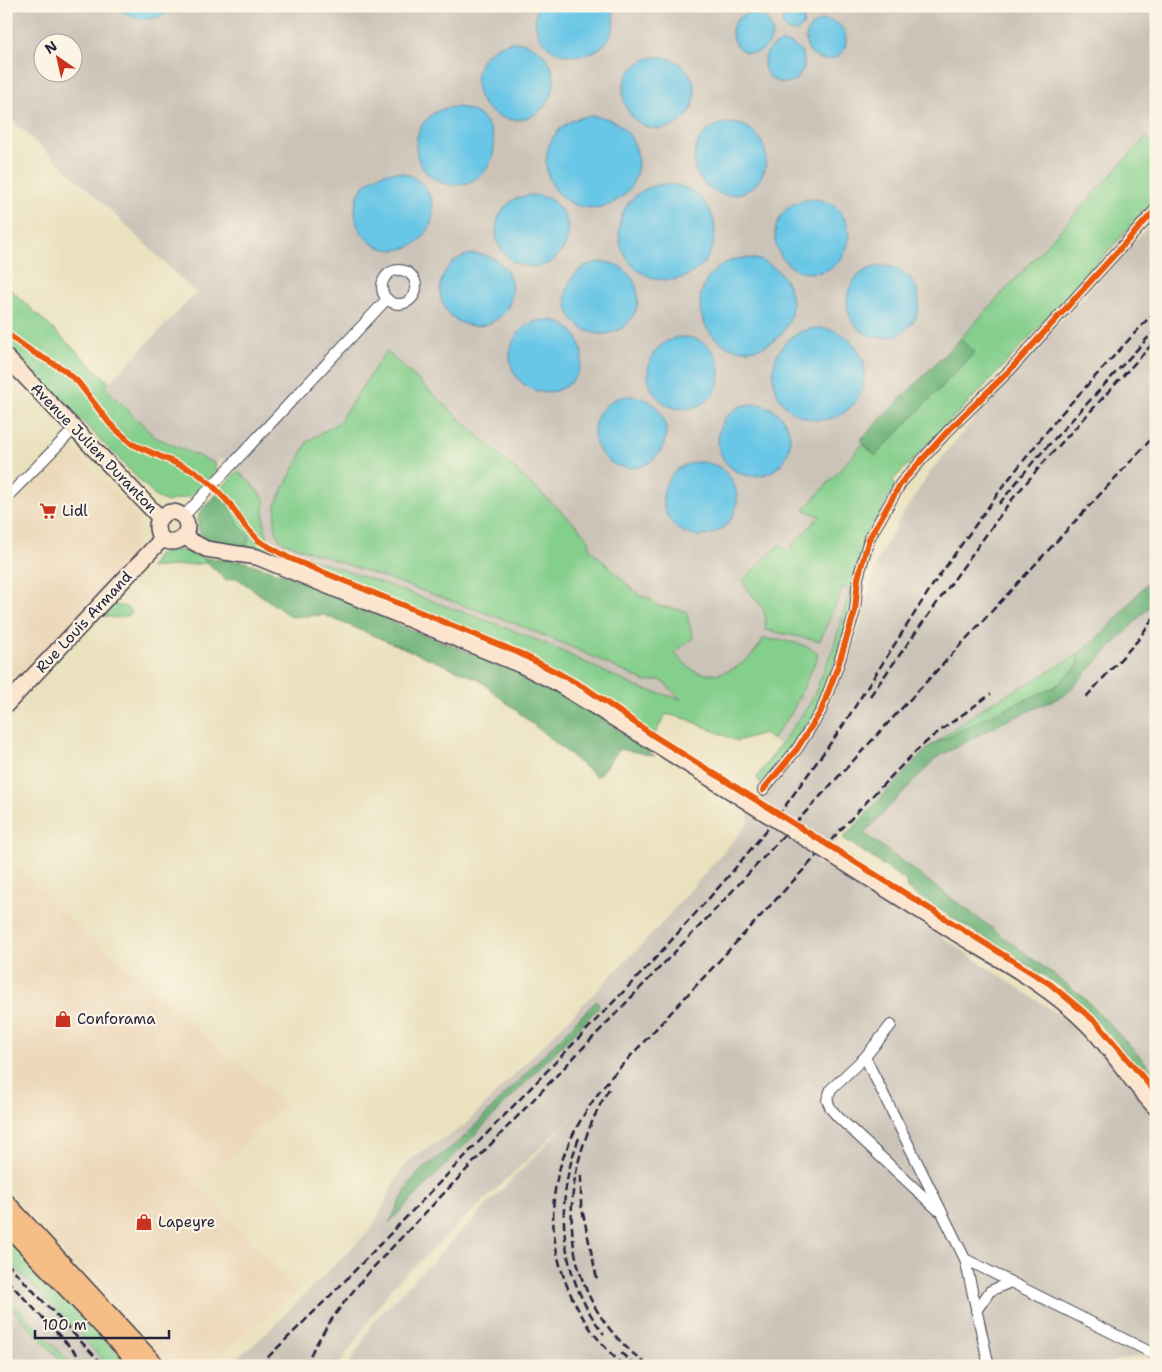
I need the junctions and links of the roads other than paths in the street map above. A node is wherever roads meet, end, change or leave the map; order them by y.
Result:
1 (1156, 210) edge
2 (387, 299) dead end
3 (6, 357) edge
4 (76, 428) junction
5 (8, 491) edge
6 (183, 517) junction
7 (160, 518) junction
8 (184, 537) junction
9 (162, 539) junction
10 (6, 705) edge
11 (763, 790) dead end
12 (891, 1025) dead end
13 (865, 1057) junction
14 (1156, 1108) edge
15 (6, 1194) edge
16 (6, 1202) edge
17 (943, 1214) junction
18 (14, 1222) edge
19 (965, 1258) junction
20 (1011, 1282) junction
21 (976, 1311) junction
22 (1156, 1355) edge
23 (140, 1366) edge
24 (157, 1366) edge
25 (989, 1366) edge

1 - 11 street
2 - 6 street
3 - 4 main road, Avenue Julien Duranton
4 - 5 street
4 - 7 main road, Avenue Julien Duranton
6 - 7 main road
6 - 8 main road
7 - 9 main road
8 - 9 main road
8 - 14 main road, bridge
9 - 10 main road, Rue Louis Armand
12 - 13 street
13 - 17 street
13 - 17 street
15 - 18 main road
16 - 18 main road
17 - 19 street
18 - 23 main road
18 - 24 main road
19 - 20 street
19 - 21 street
20 - 21 street
20 - 22 street
21 - 25 street

